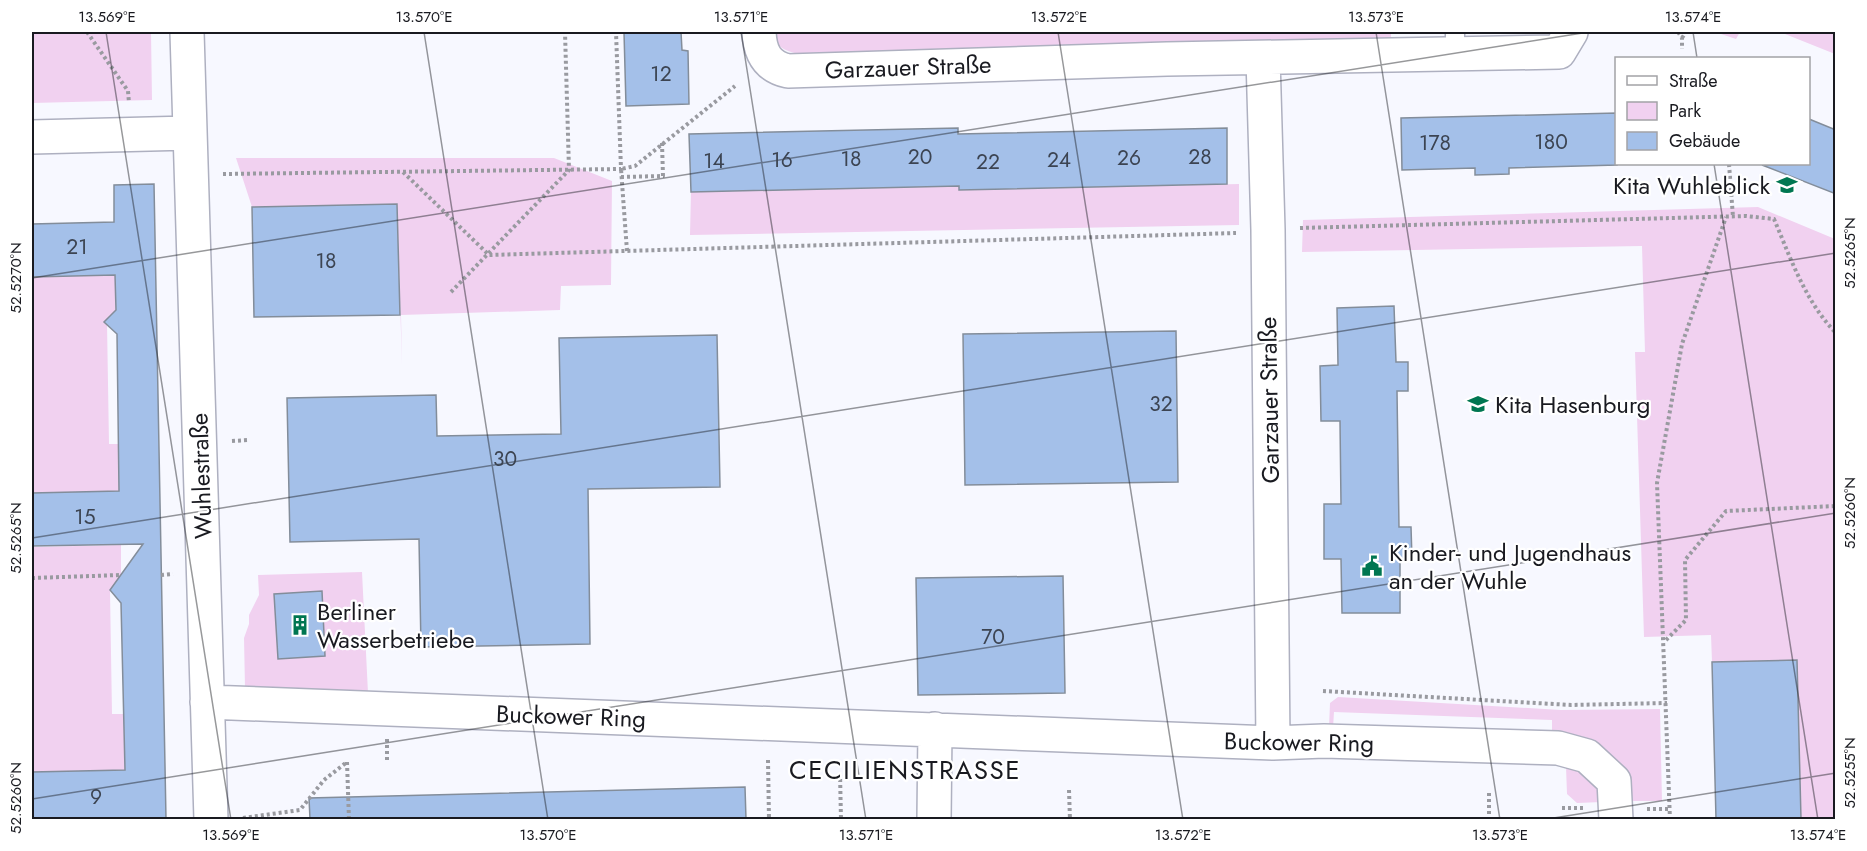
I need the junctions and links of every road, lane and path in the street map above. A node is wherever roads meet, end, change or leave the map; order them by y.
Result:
1 (87, 32) edge
2 (187, 32) edge
3 (565, 32) edge
4 (616, 32) edge
5 (759, 32) edge
6 (1571, 32) edge
7 (1678, 32) edge
8 (1686, 32) edge
9 (1682, 38) junction
10 (1455, 44) edge
11 (1682, 49) dead end
12 (1263, 58) junction
13 (735, 86) dead end
14 (130, 112) dead end
15 (189, 133) junction
16 (32, 137) edge
17 (662, 142) junction
18 (1729, 165) edge
19 (621, 169) junction
20 (569, 170) junction
21 (404, 172) junction
22 (192, 175) junction
23 (621, 177) junction
24 (1725, 217) junction
25 (1733, 217) junction
26 (1283, 229) junction
27 (627, 251) junction
28 (489, 255) junction
29 (451, 292) dead end
30 (1836, 333) edge
31 (1836, 506) edge
32 (121, 575) dead end
33 (32, 578) edge
34 (1665, 640) junction
35 (1323, 691) dead end
36 (207, 702) junction
37 (1667, 703) junction
38 (935, 729) junction
39 (1273, 743) junction
40 (768, 760) dead end
41 (840, 773) dead end
42 (1069, 790) dead end
43 (1489, 793) dead end
44 (254, 816) dead end
45 (212, 819) edge
46 (349, 819) edge
47 (769, 819) edge
48 (841, 819) edge
49 (934, 819) edge
50 (1070, 819) edge
51 (1489, 819) edge
52 (1616, 819) edge
53 (1670, 819) edge

1 - 14 path
2 - 15 street, Wuhlestraße
3 - 20 path
4 - 19 path
5 - 12 street, Garzauer Straße
6 - 10 street, Garzauer Straße
7 - 9 path
8 - 9 path
9 - 11 path
10 - 12 street, Garzauer Straße
12 - 26 street, Garzauer Straße
13 - 17 path
15 - 16 street
15 - 22 street, Wuhlestraße
17 - 19 path
17 - 23 path
18 - 25 path
19 - 20 path
19 - 23 path
20 - 21 path
20 - 28 path
21 - 22 path
21 - 28 path
22 - 36 street, Wuhlestraße
23 - 27 path
24 - 25 path
24 - 26 path
24 - 34 path
25 - 30 path
26 - 27 path
26 - 39 street, Garzauer Straße
27 - 28 path
28 - 29 path
31 - 34 path
32 - 33 path
34 - 37 path
35 - 37 path
36 - 38 street, Buckower Ring
36 - 45 street, Wuhlestraße
37 - 53 path
38 - 39 street, Buckower Ring
38 - 49 street
39 - 52 street, Buckower Ring
40 - 47 path
41 - 48 path
42 - 50 path
43 - 51 path
44 - 46 path

